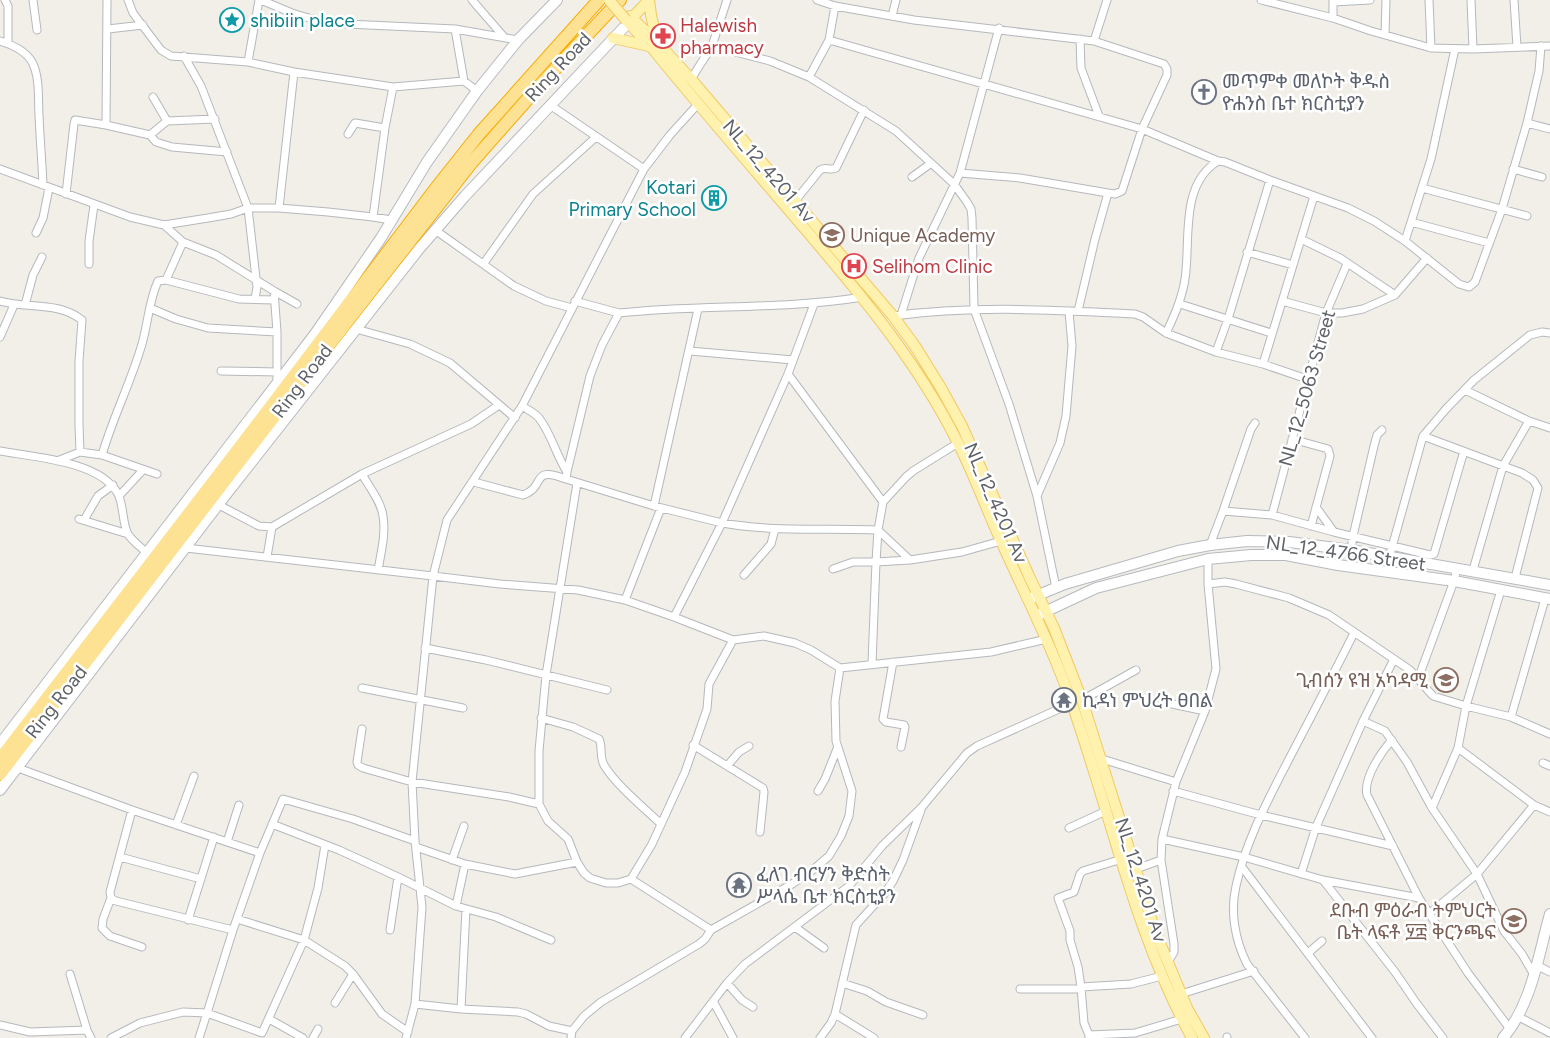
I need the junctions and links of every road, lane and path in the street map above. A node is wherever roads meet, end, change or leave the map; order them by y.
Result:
1 (5, 0) edge
2 (33, 0) edge
3 (108, 0) edge
4 (128, 0) edge
5 (260, 0) edge
6 (472, 0) edge
7 (557, 0) edge
8 (599, 0) edge
9 (609, 0) edge
10 (619, 0) edge
11 (649, 0) edge
12 (727, 0) edge
13 (817, 0) edge
14 (896, 0) edge
15 (1107, 0) edge
16 (1261, 0) edge
17 (1370, 0) edge
18 (1386, 0) edge
19 (1429, 0) edge
20 (1471, 0) edge
21 (1514, 0) edge
22 (1333, 1) edge
23 (1287, 3) edge
24 (835, 6) junction
25 (892, 16) junction
26 (1333, 18) junction
27 (629, 19) junction
28 (143, 25) junction
29 (999, 28) junction
30 (108, 29) junction
31 (455, 29) junction
32 (37, 30) dead end
33 (1385, 35) junction
34 (504, 37) junction
35 (613, 38) junction
36 (1080, 39) junction
37 (518, 40) junction
38 (829, 40) junction
39 (1094, 40) junction
40 (0, 41) edge
41 (8, 43) junction
42 (655, 45) junction
43 (712, 46) junction
44 (1541, 46) junction
45 (1550, 46) edge
46 (1516, 47) junction
47 (1431, 48) junction
48 (1455, 49) junction
49 (1473, 49) junction
50 (184, 56) junction
51 (248, 62) junction
52 (294, 72) junction
53 (809, 77) junction
54 (691, 79) junction
55 (464, 81) junction
56 (985, 84) junction
57 (393, 87) junction
58 (477, 91) junction
59 (153, 97) dead end
60 (698, 104) junction
61 (550, 105) junction
62 (864, 110) junction
63 (1099, 116) junction
64 (215, 119) junction
65 (167, 120) junction
66 (1526, 123) junction
67 (106, 125) junction
68 (385, 128) junction
69 (1142, 129) junction
70 (1550, 129) edge
71 (348, 134) dead end
72 (150, 135) junction
73 (596, 137) junction
74 (228, 152) junction
75 (1218, 161) junction
76 (930, 164) junction
77 (0, 169) edge
78 (644, 169) junction
79 (1513, 169) junction
80 (960, 173) junction
81 (1542, 177) dead end
82 (912, 178) dead end
83 (1270, 180) junction
84 (954, 184) junction
85 (46, 186) junction
86 (1422, 188) junction
87 (1108, 193) junction
88 (66, 194) junction
89 (1314, 196) junction
90 (795, 201) junction
91 (94, 205) junction
92 (248, 208) junction
93 (279, 208) junction
94 (1502, 208) junction
95 (1527, 216) dead end
96 (373, 217) junction
97 (391, 220) junction
98 (1411, 222) junction
99 (164, 225) junction
100 (435, 230) junction
101 (36, 233) dead end
102 (1301, 239) junction
103 (1405, 240) junction
104 (184, 242) junction
105 (1489, 243) junction
106 (1247, 252) junction
107 (42, 257) dead end
108 (1427, 258) junction
109 (484, 263) junction
110 (89, 264) dead end
111 (1347, 264) junction
112 (1293, 266) junction
113 (166, 280) junction
114 (256, 280) junction
115 (274, 292) junction
116 (1395, 295) junction
117 (863, 297) junction
118 (255, 299) junction
119 (274, 300) junction
120 (1282, 300) junction
121 (0, 301) edge
122 (297, 304) dead end
123 (814, 304) junction
124 (1180, 304) junction
125 (14, 305) junction
126 (25, 305) junction
127 (573, 305) junction
128 (150, 308) junction
129 (698, 309) junction
130 (974, 309) junction
131 (1069, 311) junction
132 (1078, 311) junction
133 (618, 313) junction
134 (1326, 313) junction
135 (897, 315) junction
136 (1228, 319) junction
137 (356, 329) junction
138 (277, 332) junction
139 (1271, 333) junction
140 (1550, 333) edge
141 (1166, 334) junction
142 (0, 337) edge
143 (690, 351) junction
144 (1216, 352) junction
145 (793, 360) junction
146 (1263, 364) junction
147 (222, 370) dead end
148 (277, 372) junction
149 (788, 374) junction
150 (1307, 379) junction
151 (277, 383) junction
152 (1464, 390) junction
153 (499, 406) junction
154 (522, 406) junction
155 (514, 418) junction
156 (1529, 421) junction
157 (1255, 423) dead end
158 (1550, 428) edge
159 (1382, 430) dead end
160 (1423, 436) junction
161 (1292, 439) junction
162 (958, 443) junction
163 (0, 451) edge
164 (1464, 451) junction
165 (80, 452) junction
166 (102, 455) junction
167 (57, 461) junction
168 (1503, 466) junction
169 (143, 470) junction
170 (157, 474) dead end
171 (362, 474) junction
172 (567, 476) junction
173 (474, 482) junction
174 (577, 483) junction
175 (113, 485) junction
176 (119, 496) junction
177 (1037, 496) junction
178 (883, 502) junction
179 (219, 504) junction
180 (658, 507) junction
181 (1316, 507) junction
182 (1223, 511) junction
183 (1272, 515) junction
184 (722, 523) junction
185 (1311, 526) junction
186 (272, 527) junction
187 (775, 528) junction
188 (878, 530) junction
189 (1334, 532) junction
190 (128, 534) junction
191 (1353, 536) junction
192 (1001, 541) junction
193 (1210, 545) junction
194 (1392, 545) junction
195 (186, 548) junction
196 (1351, 550) junction
197 (148, 553) junction
198 (267, 557) junction
199 (1389, 558) junction
200 (910, 560) junction
201 (1208, 560) junction
202 (876, 562) junction
203 (1457, 568) junction
204 (833, 569) dead end
205 (378, 570) junction
206 (1473, 570) junction
207 (744, 575) dead end
208 (434, 576) junction
209 (1515, 578) junction
210 (1454, 581) junction
211 (1208, 584) junction
212 (1550, 585) edge
213 (1056, 588) junction
214 (560, 589) junction
215 (1501, 590) junction
216 (1038, 595) junction
217 (1548, 599) edge
218 (624, 600) junction
219 (1028, 600) junction
220 (1045, 611) junction
221 (1036, 616) junction
222 (674, 618) junction
223 (1354, 633) junction
224 (733, 640) junction
225 (1046, 640) junction
226 (425, 648) junction
227 (1394, 659) junction
228 (893, 662) junction
229 (872, 664) junction
230 (840, 668) junction
231 (1136, 670) dead end
232 (546, 675) junction
233 (1418, 679) junction
234 (362, 688) dead end
235 (607, 690) dead end
236 (419, 699) junction
237 (1082, 700) junction
238 (1163, 702) dead end
239 (1072, 703) junction
240 (1466, 706) junction
241 (463, 708) dead end
242 (1205, 711) junction
243 (1511, 717) junction
244 (541, 718) junction
245 (1363, 721) junction
246 (362, 729) dead end
247 (1550, 734) edge
248 (1392, 740) junction
249 (0, 744) edge
250 (693, 746) junction
251 (749, 746) dead end
252 (901, 748) dead end
253 (1458, 748) junction
254 (837, 749) junction
255 (0, 759) edge
256 (1102, 759) junction
257 (728, 765) junction
258 (18, 768) junction
259 (0, 774) edge
260 (194, 776) dead end
261 (412, 782) junction
262 (1176, 782) junction
263 (0, 790) edge
264 (818, 791) dead end
265 (1173, 791) junction
266 (539, 804) junction
267 (239, 805) dead end
268 (1534, 805) junction
269 (922, 807) junction
270 (1432, 808) junction
271 (132, 810) junction
272 (1106, 811) junction
273 (1550, 812) edge
274 (1261, 815) junction
275 (272, 824) junction
276 (661, 824) junction
277 (176, 825) junction
278 (464, 826) dead end
279 (1316, 827) junction
280 (1068, 828) dead end
281 (760, 832) dead end
282 (214, 837) junction
283 (1162, 839) junction
284 (227, 842) junction
285 (415, 844) junction
286 (325, 845) junction
287 (1393, 846) junction
288 (260, 853) junction
289 (120, 856) junction
290 (1244, 856) junction
291 (1122, 859) junction
292 (452, 860) junction
293 (1162, 860) junction
294 (577, 862) junction
295 (465, 864) junction
296 (1242, 867) junction
297 (1136, 869) junction
298 (1301, 874) junction
299 (1477, 874) junction
300 (398, 877) junction
301 (201, 879) junction
302 (631, 879) junction
303 (1323, 880) junction
304 (420, 889) junction
305 (112, 898) junction
306 (1419, 898) junction
307 (456, 906) junction
308 (466, 909) junction
309 (1430, 914) junction
310 (1550, 914) edge
311 (237, 919) junction
312 (188, 920) junction
313 (796, 927) junction
314 (233, 930) junction
315 (390, 930) dead end
316 (711, 930) junction
317 (304, 940) junction
318 (551, 940) dead end
319 (1322, 941) dead end
320 (142, 947) dead end
321 (824, 948) dead end
322 (1308, 953) junction
323 (1168, 962) junction
324 (1535, 969) junction
325 (1254, 971) junction
326 (1550, 972) edge
327 (70, 974) dead end
328 (353, 974) junction
329 (1162, 976) junction
330 (727, 983) junction
331 (842, 983) junction
332 (1081, 988) junction
333 (1020, 989) dead end
334 (1181, 994) junction
335 (714, 1001) junction
336 (335, 1003) dead end
337 (415, 1004) junction
338 (753, 1007) dead end
339 (461, 1009) junction
340 (207, 1013) junction
341 (835, 1014) junction
342 (922, 1015) dead end
343 (1518, 1017) junction
344 (269, 1019) junction
345 (1182, 1019) junction
346 (0, 1025) edge
347 (318, 1029) dead end
348 (1510, 1029) junction
349 (87, 1030) junction
350 (1550, 1033) edge
351 (572, 1034) edge
352 (407, 1035) edge
353 (862, 1035) edge
354 (262, 1036) edge
355 (1089, 1037) edge
356 (92, 1038) edge
357 (111, 1038) edge
358 (199, 1038) edge
359 (303, 1038) edge
360 (313, 1038) edge
361 (685, 1038) edge
362 (733, 1038) edge
363 (820, 1038) edge
364 (874, 1038) edge
365 (1192, 1038) edge
366 (1204, 1038) edge
367 (1304, 1038) edge
368 (1372, 1038) edge
369 (1443, 1038) edge
370 (1503, 1038) edge

1 - 41 street
2 - 32 street
3 - 30 street
4 - 28 street
5 - 31 street
5 - 51 street
6 - 34 street
7 - 37 street
8 - 255 highway, Ring Road
9 - 27 main road, bridge
10 - 27 main road
10 - 259 highway, Ring Road
11 - 27 main road
11 - 42 main road
12 - 43 street
13 - 24 street
14 - 25 street
15 - 39 street
16 - 23 street
17 - 22 street
18 - 33 street
19 - 47 street
20 - 49 street
21 - 46 street
22 - 26 street
23 - 26 street
24 - 25 street
24 - 38 street
25 - 29 street
26 - 33 street
27 - 35 street
27 - 42 main road
28 - 30 street
28 - 50 street
29 - 36 street
29 - 56 street
30 - 67 street
31 - 34 street
31 - 55 street
33 - 47 street
34 - 37 street
35 - 42 main road
35 - 61 street
36 - 39 street
36 - 63 street
37 - 58 street
38 - 53 street
38 - 56 street
39 - 69 street
40 - 41 street
41 - 85 street
42 - 54 main road, NL_12_4201 Av
42 - 60 main road, NL_12_4201 Av
43 - 53 street
43 - 54 street
44 - 45 street
44 - 46 street
44 - 66 street
46 - 49 street
47 - 48 street
48 - 49 street
48 - 86 street
50 - 51 street
50 - 64 street
51 - 52 street
52 - 57 street
52 - 93 street
53 - 62 street
54 - 90 main road, NL_12_4201 Av
55 - 57 street
55 - 58 street
56 - 63 street
56 - 80 street
57 - 68 street
58 - 97 street
59 - 65 street
60 - 78 street
60 - 117 main road, NL_12_4201 Av
61 - 73 street
61 - 100 street
62 - 76 street
62 - 90 street
63 - 69 street
64 - 65 street
64 - 74 street
65 - 72 street
66 - 70 street
66 - 79 street
67 - 72 street
67 - 88 street
68 - 71 street
68 - 96 street
69 - 75 street
69 - 87 street
72 - 74 street
73 - 78 street
73 - 109 street
74 - 92 street
75 - 83 street
75 - 124 street
76 - 82 street
76 - 84 street
77 - 85 street
78 - 127 street
79 - 81 street
79 - 94 street
80 - 84 street
80 - 87 street
83 - 89 street
83 - 106 street
84 - 130 street
84 - 135 street
85 - 88 street
85 - 101 street
86 - 94 street
86 - 98 street
87 - 132 street
88 - 91 street
89 - 102 street
89 - 103 street
90 - 135 main road, NL_12_4201 Av
91 - 99 street
91 - 110 street
92 - 93 street
92 - 99 street
92 - 114 street
93 - 96 street
94 - 95 street
94 - 105 street
96 - 97 street
97 - 151 street
98 - 103 street
98 - 105 street
99 - 104 street
100 - 109 street
100 - 137 street
102 - 111 street
102 - 112 street
103 - 108 street
104 - 113 street
104 - 114 street
105 - 108 street
106 - 112 street
106 - 136 street
107 - 126 street
108 - 116 street
109 - 127 street
111 - 116 street
111 - 134 street, NL_12_5063 Street
112 - 120 street
113 - 118 street
113 - 128 street
114 - 115 street
114 - 118 street
115 - 119 street
115 - 122 street
116 - 134 street
117 - 123 street
117 - 162 main road, NL_12_4201 Av
118 - 119 street
119 - 138 street
120 - 134 street
120 - 139 street
121 - 125 street
123 - 129 street
123 - 145 street
124 - 136 street
124 - 141 street
125 - 126 street
125 - 142 street
126 - 165 street
127 - 133 street
127 - 154 street
128 - 138 street
128 - 166 street
129 - 133 street
129 - 143 street
130 - 131 street
130 - 135 street
130 - 177 street
131 - 132 street
131 - 177 street
132 - 141 street
133 - 172 street
134 - 150 street, NL_12_5063 Street
135 - 216 main road, NL_12_4201 Av
136 - 139 street
136 - 144 street
137 - 153 street
137 - 179 street
138 - 148 street
139 - 146 street
140 - 152 street
141 - 144 street
143 - 145 street
143 - 180 street
144 - 146 street
145 - 149 street
146 - 150 street
147 - 148 street
148 - 151 street
149 - 178 street
149 - 184 street
150 - 161 street, NL_12_5063 Street
151 - 197 street
152 - 156 street
152 - 160 street
153 - 155 street
153 - 171 street
154 - 155 street
154 - 172 street
155 - 173 street
156 - 158 street
156 - 168 street
157 - 182 street
159 - 191 street
160 - 164 street
160 - 194 street
161 - 181 street
161 - 183 street, NL_12_5063 Street
162 - 178 street
162 - 192 main road, NL_12_4201 Av
163 - 167 street
164 - 168 street
164 - 194 street, NL_12_4766 Street
165 - 166 street
165 - 167 street
166 - 169 street
167 - 175 street
168 - 206 street
168 - 209 street
169 - 170 street
169 - 176 street
171 - 186 street
171 - 205 street
172 - 173 street
172 - 174 street
173 - 208 street
174 - 180 street
174 - 214 street
175 - 176 street
175 - 190 street
176 - 190 street
177 - 213 street
178 - 188 street
179 - 186 street
179 - 195 street
180 - 184 street
180 - 218 street
181 - 185 street
181 - 189 street
182 - 183 street, NL_12_4766 Street
182 - 193 street
183 - 185 street, NL_12_4766 Street
184 - 187 street
184 - 222 street
185 - 189 street, NL_12_4766 Street
186 - 198 street
187 - 188 street
187 - 207 street
188 - 200 street
188 - 202 street
189 - 191 street, NL_12_4766 Street
190 - 197 street
191 - 194 street, NL_12_4766 Street
191 - 196 street
192 - 200 street
192 - 219 main road, NL_12_4201 Av
193 - 196 street, NL_12_4766 Street
193 - 213 street, NL_12_4766 Street
194 - 199 street
195 - 198 street
195 - 258 street
196 - 199 street, NL_12_4766 Street
197 - 249 street
198 - 205 street
199 - 203 street, NL_12_4766 Street
200 - 202 street
201 - 210 street, NL_12_4766 Street
201 - 211 street
201 - 220 street, NL_12_4766 Street
202 - 204 street
202 - 229 street
203 - 206 street, NL_12_4766 Street
203 - 210 street
205 - 208 street
206 - 209 street, NL_12_4766 Street
208 - 214 street
208 - 226 street
209 - 212 street, NL_12_4766 Street
210 - 215 street, NL_12_4766 Street
210 - 233 street
211 - 223 street
211 - 242 street
213 - 216 street, NL_12_4766 Street
214 - 218 street
214 - 232 street
215 - 217 street, NL_12_4766 Street
215 - 240 street
216 - 219 street, NL_12_4766 Street
216 - 220 main road, NL_12_4201 Av
217 - 243 street
218 - 222 street
219 - 221 main road, NL_12_4201 Av
220 - 221 street, NL_12_4766 Street
220 - 237 main road, NL_12_4201 Av
221 - 225 main road, NL_12_4201 Av
222 - 224 street
223 - 227 street
223 - 274 street
224 - 230 street
224 - 250 street
225 - 228 street
225 - 239 main road, NL_12_4201 Av
226 - 232 street
226 - 236 street
227 - 233 street
227 - 245 street
228 - 229 street
228 - 252 street
229 - 230 street
230 - 254 street
231 - 237 street
232 - 235 street
232 - 244 street
233 - 240 street
234 - 236 street
236 - 241 street
236 - 261 street
237 - 256 main road, NL_12_4201 Av
238 - 242 street
239 - 269 street
239 - 272 main road, NL_12_4201 Av
240 - 243 street
240 - 253 street
242 - 262 street
243 - 247 street
244 - 266 street
244 - 276 street
245 - 248 street
245 - 279 street
246 - 261 street
248 - 270 street
248 - 287 street
250 - 257 street
250 - 276 street
251 - 257 street
253 - 268 street
253 - 270 street
254 - 264 street
254 - 316 street
256 - 262 street
256 - 297 main road, NL_12_4201 Av
257 - 281 street
258 - 263 street
258 - 271 street
260 - 277 street
261 - 266 street
261 - 285 street
262 - 265 street
265 - 274 street
265 - 283 street
266 - 294 street
267 - 284 street
268 - 273 street
268 - 299 street
269 - 313 street
269 - 331 street
270 - 299 street
271 - 277 street
271 - 289 street
272 - 280 street
272 - 291 main road, NL_12_4201 Av
274 - 279 street
274 - 290 street
275 - 285 street
275 - 286 street
275 - 288 street
276 - 302 street
277 - 282 street
278 - 292 street
279 - 287 street
279 - 298 street
282 - 284 street
282 - 301 street
283 - 290 street
283 - 293 street
284 - 288 street
285 - 292 street
285 - 304 street
286 - 300 street
286 - 317 street
287 - 306 street
288 - 311 street
289 - 301 street
289 - 305 street
290 - 296 street
290 - 298 street
291 - 329 main road, NL_12_4201 Av
291 - 332 street
292 - 295 street
293 - 297 street
293 - 323 street
294 - 295 street
294 - 302 street
295 - 307 street
296 - 322 street
296 - 325 street
297 - 323 main road, NL_12_4201 Av
298 - 303 street
299 - 309 street
299 - 324 street
300 - 304 street
300 - 315 street
301 - 312 street
302 - 316 street
303 - 306 street
303 - 369 street
304 - 307 street
304 - 337 street
305 - 312 street
305 - 320 street
306 - 309 street
307 - 308 street
308 - 318 street
308 - 339 street
309 - 348 street
310 - 324 street
311 - 314 street
311 - 317 street
312 - 314 street
313 - 321 street
313 - 330 street
314 - 340 street
316 - 351 street
317 - 328 street
317 - 344 street
319 - 322 street
322 - 368 street
323 - 334 main road, NL_12_4201 Av
324 - 326 street
324 - 343 street
325 - 334 street
325 - 367 street
327 - 349 street
328 - 336 street
328 - 352 street
329 - 332 street
329 - 345 main road, NL_12_4201 Av
330 - 335 street
330 - 338 street
331 - 341 street
331 - 342 street
332 - 333 street
332 - 355 street
334 - 366 main road, NL_12_4201 Av
335 - 361 street
335 - 362 street
337 - 339 street
337 - 352 street
339 - 351 street
340 - 354 street
340 - 357 street
340 - 358 street
341 - 353 street
341 - 363 street
343 - 348 street
343 - 350 street
344 - 354 street
344 - 359 street
345 - 355 street
345 - 365 main road, NL_12_4201 Av
346 - 349 street
347 - 360 street
348 - 370 street
349 - 356 street
353 - 364 street

